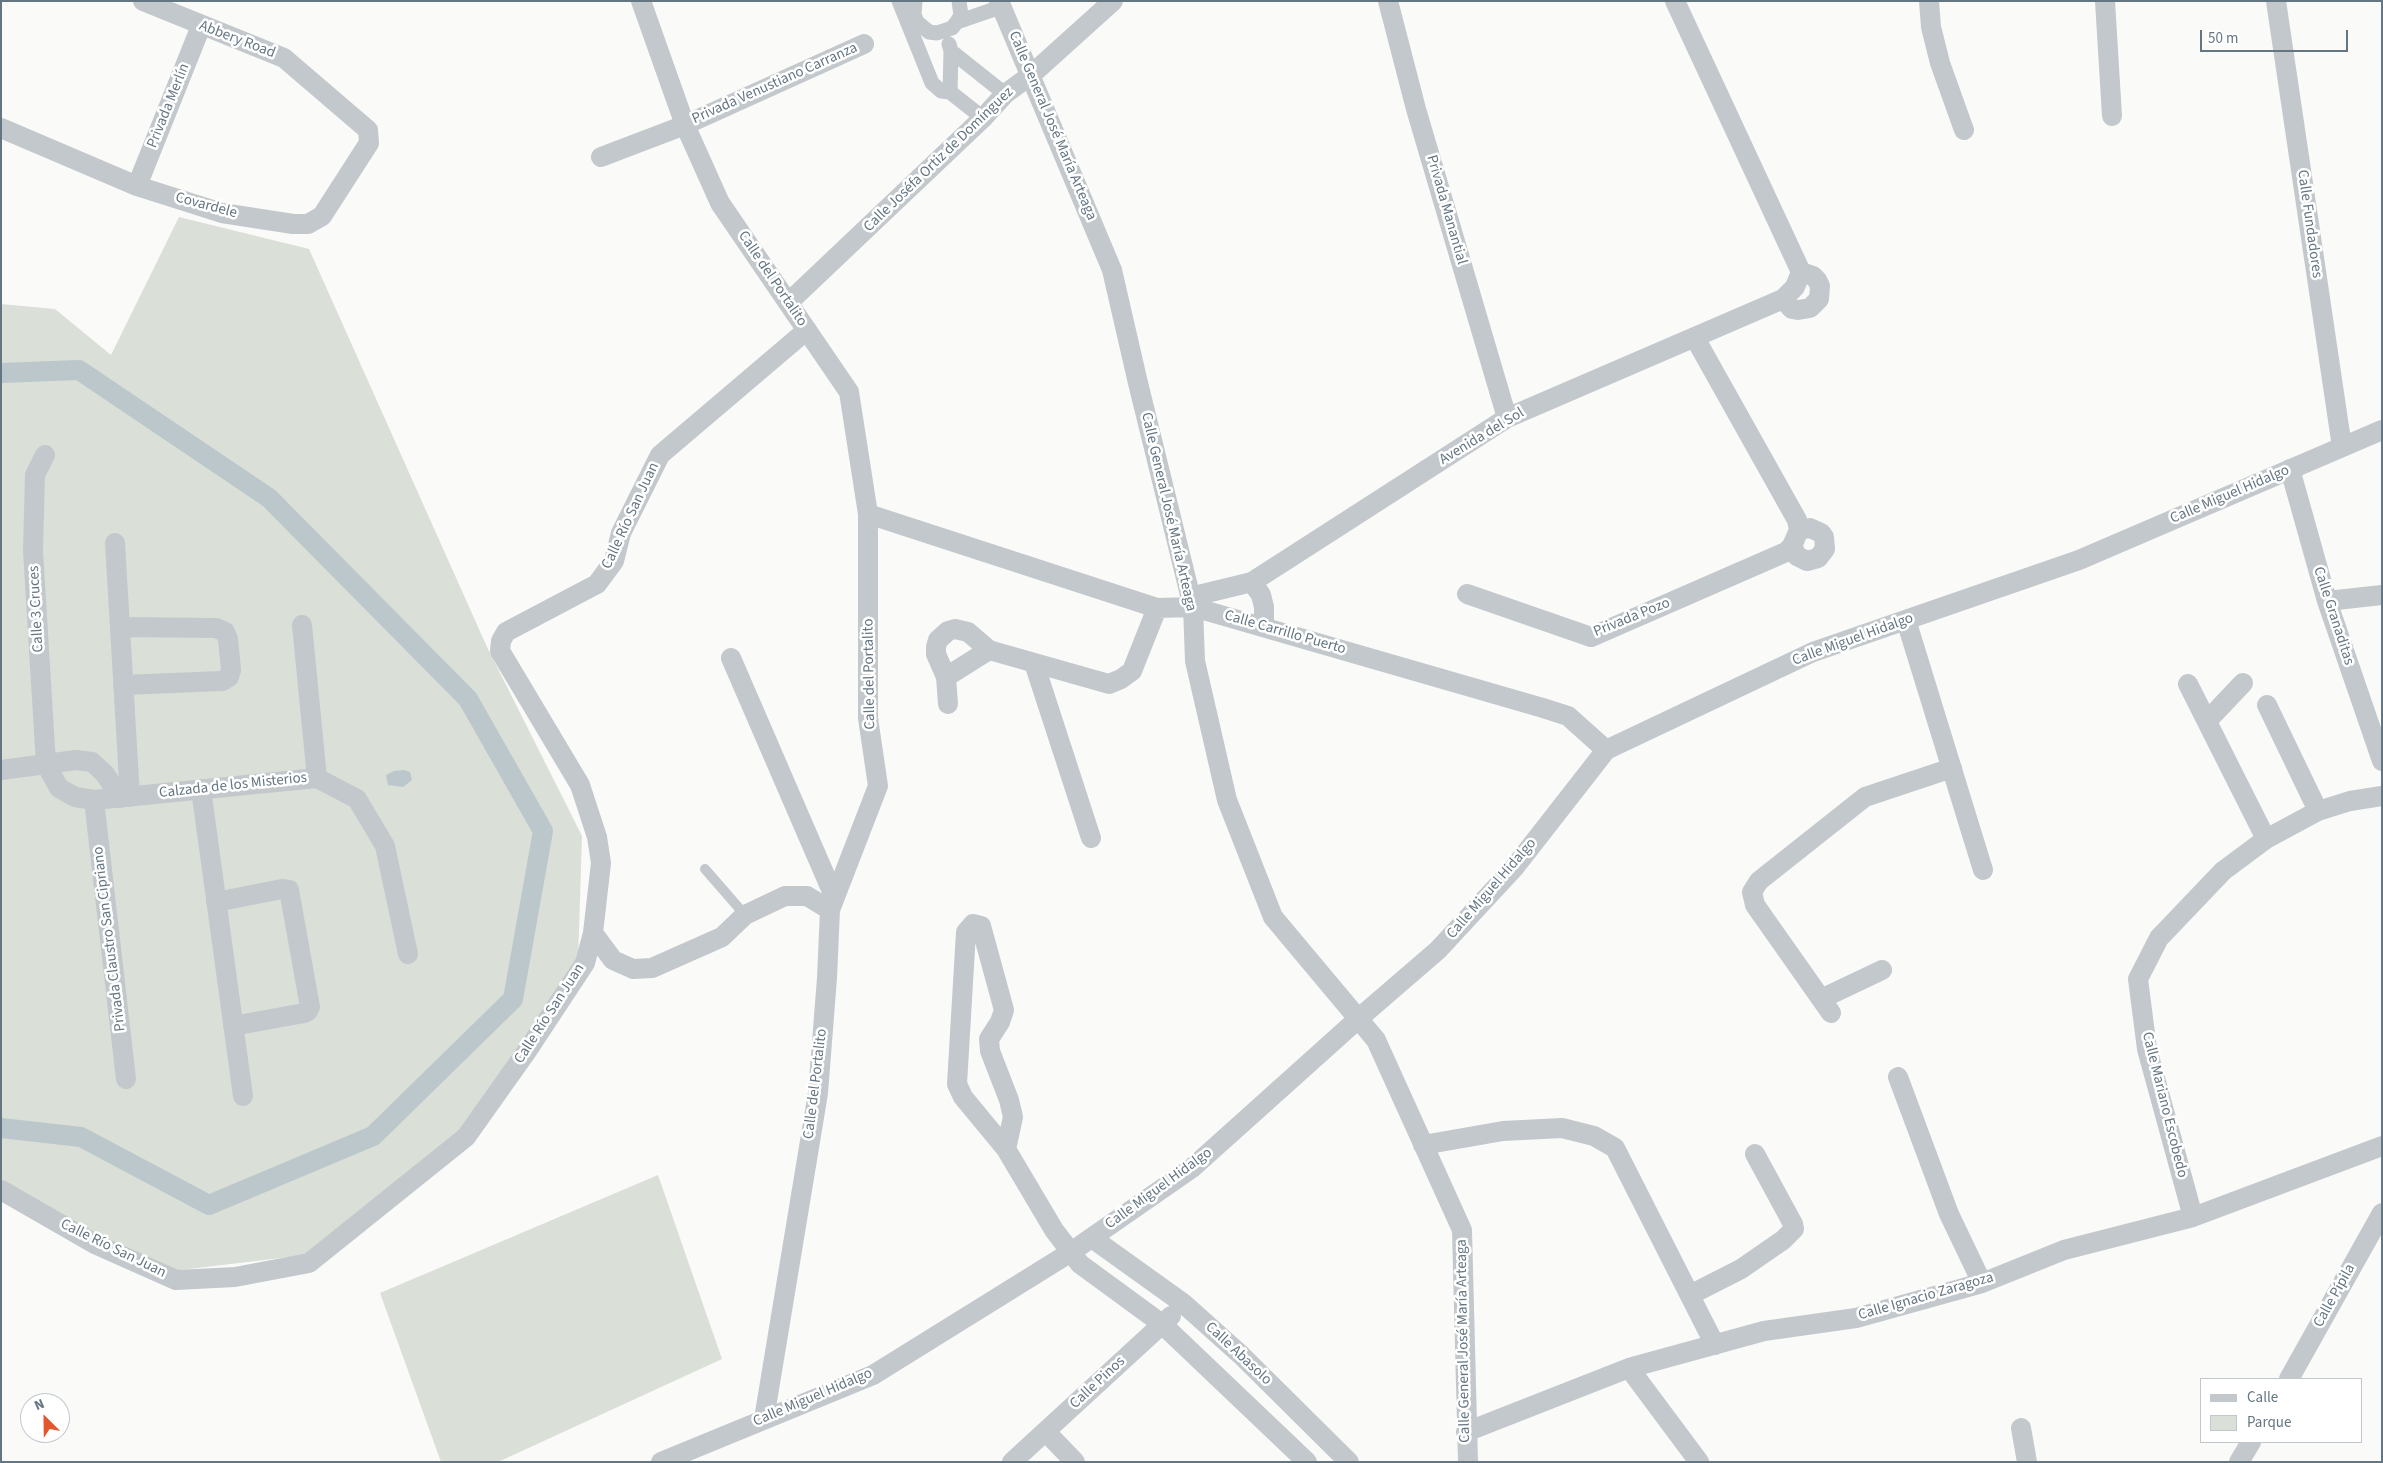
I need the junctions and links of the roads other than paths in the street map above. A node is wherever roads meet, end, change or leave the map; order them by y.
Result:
1 (143, 1) edge
2 (641, 1) edge
3 (959, 1) edge
4 (1113, 1) edge
5 (1388, 1) edge
6 (1674, 1) edge
7 (1929, 1) edge
8 (2106, 1) edge
9 (2276, 1) edge
10 (906, 2) edge
11 (1000, 4) edge
12 (957, 22) junction
13 (202, 26) junction
14 (945, 32) junction
15 (864, 44) dead end
16 (951, 51) junction
17 (1031, 75) junction
18 (950, 92) junction
19 (1005, 94) junction
20 (2112, 116) dead end
21 (983, 118) junction
22 (685, 125) junction
23 (1, 128) edge
24 (368, 130) joint
25 (1964, 130) dead end
26 (601, 156) dead end
27 (137, 186) junction
28 (789, 302) junction
29 (807, 330) junction
30 (1695, 338) junction
31 (1507, 418) junction
32 (2382, 430) edge
33 (2342, 447) junction
34 (45, 455) dead end
35 (2290, 469) junction
36 (868, 514) junction
37 (115, 543) dead end
38 (1252, 582) junction
39 (1467, 594) dead end
40 (2382, 595) edge
41 (2327, 601) junction
42 (1192, 602) junction
43 (1157, 608) junction
44 (1906, 620) junction
45 (302, 625) dead end
46 (1264, 626) junction
47 (120, 627) junction
48 (989, 650) junction
49 (731, 658) dead end
50 (1034, 663) junction
51 (946, 677) junction
52 (2243, 683) dead end
53 (2188, 684) dead end
54 (123, 685) junction
55 (948, 704) dead end
56 (2267, 705) dead end
57 (2207, 721) junction
58 (1606, 750) junction
59 (2382, 761) edge
60 (46, 764) junction
61 (1952, 768) junction
62 (1, 770) edge
63 (317, 778) junction
64 (201, 789) junction
65 (2382, 796) edge
66 (125, 797) junction
67 (94, 800) junction
68 (2318, 811) junction
69 (1091, 838) dead end
70 (2266, 839) junction
71 (705, 869) dead end
72 (1983, 870) dead end
73 (216, 902) junction
74 (832, 903) junction
75 (745, 915) junction
76 (593, 933) junction
77 (408, 954) dead end
78 (1882, 970) dead end
79 (1358, 1019) junction
80 (233, 1026) junction
81 (1898, 1077) dead end
82 (126, 1079) dead end
83 (243, 1096) dead end
84 (1423, 1145) junction
85 (2382, 1146) edge
86 (1006, 1149) junction
87 (1755, 1154) dead end
88 (1, 1190) edge
89 (2382, 1213) edge
90 (2193, 1217) junction
91 (1092, 1238) junction
92 (1070, 1252) junction
93 (1117, 1256) junction
94 (1101, 1279) junction
95 (1982, 1283) junction
96 (1690, 1295) junction
97 (1184, 1304) junction
98 (1162, 1324) junction
99 (1715, 1345) junction
100 (1241, 1355) junction
101 (1629, 1368) junction
102 (1218, 1377) junction
103 (2290, 1378) edge
104 (764, 1419) junction
105 (2021, 1428) dead end
106 (1046, 1432) junction
107 (1466, 1432) junction
108 (2250, 1443) edge
109 (661, 1462) edge
110 (1012, 1462) edge
111 (1075, 1462) edge
112 (1307, 1462) edge
113 (1349, 1462) edge
114 (1468, 1462) edge
115 (1699, 1462) edge
116 (2027, 1462) edge
117 (2239, 1462) edge

1 - 13 street, Abbery Road
2 - 22 street, Calle del Portalito
3 - 12 street
4 - 17 street, Calle Joséfa Ortiz de Domínguez
5 - 31 street, Privada Manantial
6 - 30 street, Avenida del Sol
7 - 25 street
8 - 20 street
9 - 33 street, Calle Fundadores
10 - 14 street
10 - 18 street
11 - 12 street
11 - 17 street, Calle General José María Arteaga
12 - 14 street
13 - 24 street, Abbery Road
13 - 27 street, Privada Merlín
14 - 16 street
15 - 22 street, Privada Venustiano Carranza
16 - 18 street
16 - 19 street
17 - 19 street, Calle Joséfa Ortiz de Domínguez
17 - 42 street, Calle General José María Arteaga
18 - 21 street
19 - 21 street, Calle Joséfa Ortiz de Domínguez
21 - 28 street, Calle Joséfa Ortiz de Domínguez
22 - 26 street, Privada Venustiano Carranza
22 - 28 street, Calle del Portalito
23 - 27 street, Covardele
24 - 27 street, Covardele
28 - 29 street, Calle del Portalito
29 - 36 street, Calle del Portalito
29 - 76 street, Calle Río San Juan
30 - 31 street, Avenida del Sol
30 - 39 street, Privada Pozo
31 - 38 street, Avenida del Sol
32 - 33 street, Calle Miguel Hidalgo
33 - 35 street, Calle Miguel Hidalgo
34 - 60 street, Calle 3 Cruces
35 - 41 street, Calle Granaditas
35 - 44 street, Calle Miguel Hidalgo
36 - 43 street, Calle Carrillo Puerto
36 - 74 street, Calle del Portalito
37 - 47 street
38 - 42 street, Avenida del Sol
38 - 46 street
40 - 41 street
41 - 59 street, Calle Granaditas
42 - 43 street, Calle Carrillo Puerto
42 - 46 street, Calle Carrillo Puerto
42 - 79 street, Calle General José María Arteaga
43 - 50 street
44 - 58 street, Calle Miguel Hidalgo
44 - 61 street
45 - 63 street
46 - 58 street, Calle Carrillo Puerto
47 - 54 street
47 - 54 street
48 - 50 street
48 - 51 street
48 - 51 street
49 - 74 street
50 - 69 street
51 - 55 street
52 - 57 street
53 - 57 street
54 - 66 street
56 - 68 street
57 - 70 street
58 - 79 street, Calle Miguel Hidalgo
60 - 62 street
60 - 66 street
60 - 67 street, Calzada de los Misterios
61 - 72 street
61 - 78 street
63 - 64 street, Calzada de los Misterios
63 - 77 street, Calzada de los Misterios
64 - 66 street, Calzada de los Misterios
64 - 73 street
65 - 68 street, Calle Mariano Escobedo
66 - 67 street, Calzada de los Misterios
67 - 82 street, Privada Claustro San Cipriano
68 - 70 street, Calle Mariano Escobedo
70 - 90 street, Calle Mariano Escobedo
71 - 75 lane
73 - 80 street
73 - 80 street
74 - 75 street
74 - 104 street, Calle del Portalito
75 - 76 street
76 - 88 street, Calle Río San Juan
79 - 84 street, Calle General José María Arteaga
79 - 91 street, Calle Miguel Hidalgo
80 - 83 street
81 - 95 street
84 - 96 street
84 - 107 street, Calle General José María Arteaga
85 - 90 street, Calle Ignacio Zaragoza
86 - 86 street, Calle Abasolo
86 - 92 street, Calle Abasolo
87 - 96 street
89 - 103 street, Calle Pípila
90 - 95 street, Calle Ignacio Zaragoza
91 - 92 street, Calle Miguel Hidalgo
91 - 93 street, Calle Abasolo
92 - 94 street, Calle Abasolo
92 - 104 street, Calle Miguel Hidalgo
93 - 94 street
93 - 97 street, Calle Abasolo
94 - 98 street, Calle Abasolo
95 - 99 street, Calle Ignacio Zaragoza
96 - 99 street
97 - 98 street, Calle Pinos
97 - 100 street, Calle Abasolo
98 - 102 street, Calle Abasolo
98 - 106 street, Calle Pinos
99 - 101 street, Calle Ignacio Zaragoza
100 - 102 street
100 - 113 street, Calle Abasolo
101 - 107 street, Calle Ignacio Zaragoza
101 - 115 street
102 - 112 street, Calle Abasolo
104 - 109 street, Calle Miguel Hidalgo
105 - 116 street
106 - 110 street, Calle Pinos
106 - 111 street
107 - 114 street, Calle General José María Arteaga
108 - 117 street

